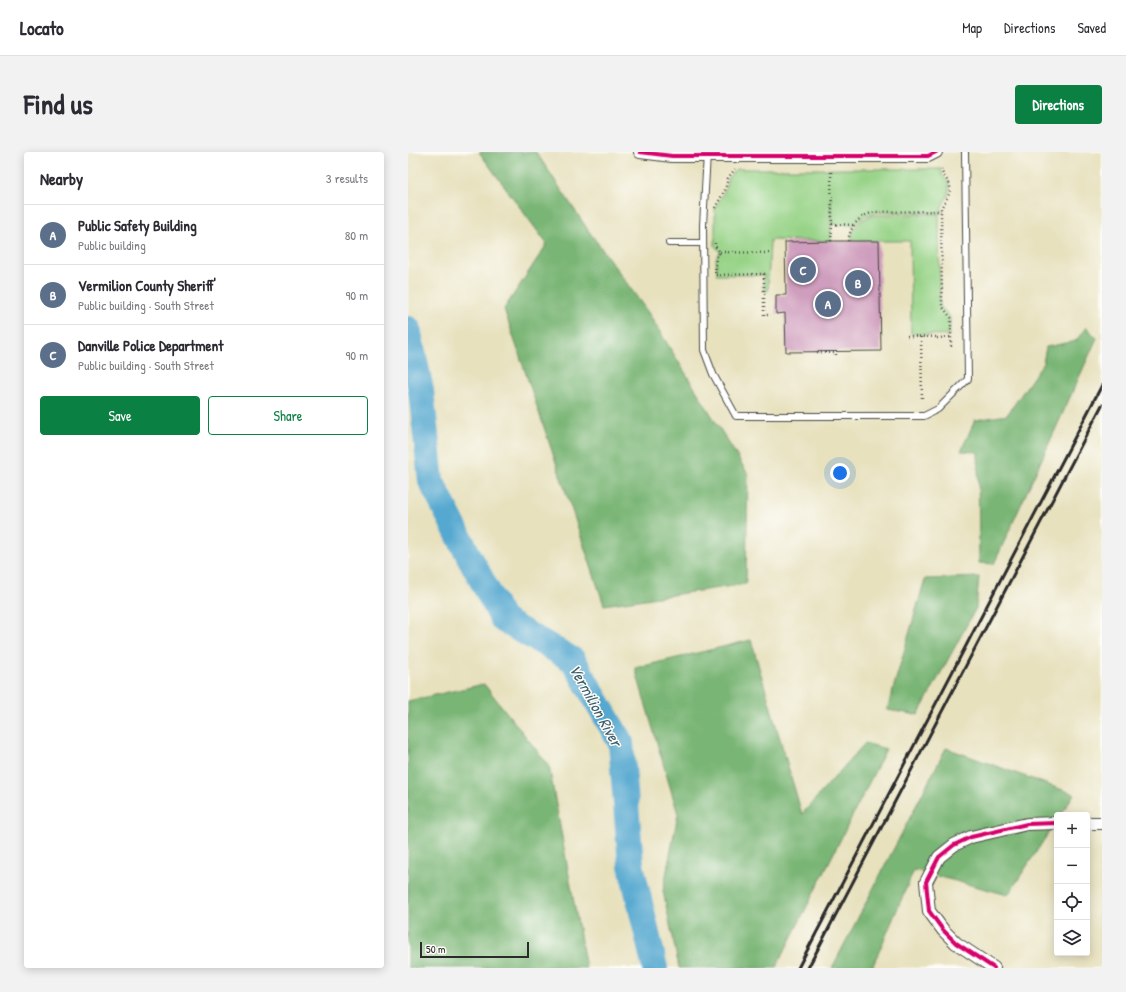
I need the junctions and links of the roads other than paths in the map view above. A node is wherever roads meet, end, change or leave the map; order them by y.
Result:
1 (640, 152) edge
2 (936, 152) edge
3 (965, 152) edge
4 (661, 153) edge
5 (707, 154) edge
6 (669, 243) dead end
7 (703, 243) junction
8 (1054, 823) edge
9 (1090, 823) edge
10 (1102, 823) edge
11 (994, 968) edge

1 - 4 street
2 - 5 street
3 - 7 lane
4 - 5 street
5 - 7 lane
6 - 7 lane
8 - 11 street
9 - 10 street

